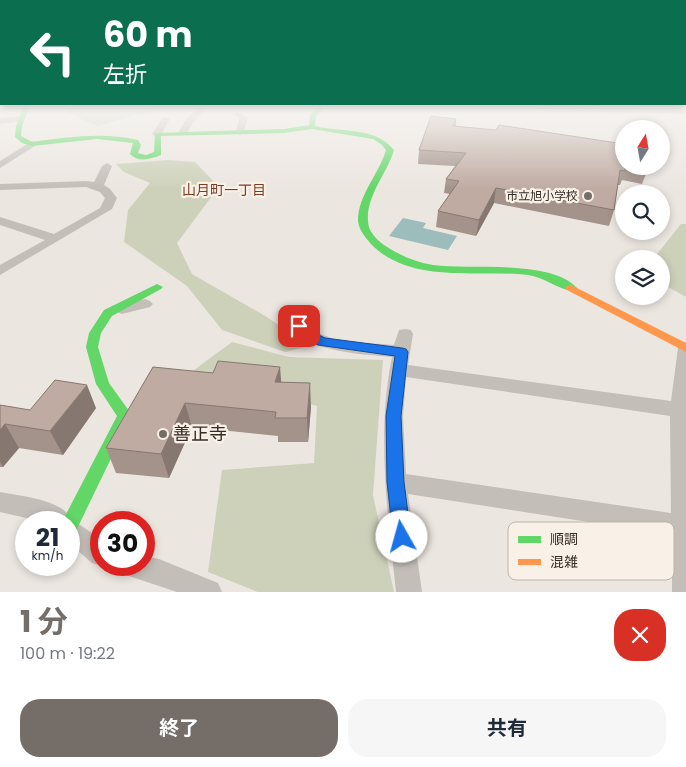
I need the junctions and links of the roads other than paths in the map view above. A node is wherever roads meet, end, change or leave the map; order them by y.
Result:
1 (19, 134) edge
2 (157, 134) joint
3 (162, 134) edge
4 (339, 134) edge
5 (32, 144) junction
6 (1, 162) edge
7 (108, 166) dead end
8 (98, 186) junction
9 (0, 187) edge
10 (0, 220) edge
11 (55, 239) junction
12 (0, 271) edge
13 (157, 287) dead end
14 (145, 304) dead end
15 (113, 310) junction
16 (299, 326) dead end
17 (686, 348) edge
18 (402, 352) junction
19 (680, 410) junction
20 (396, 482) junction
21 (0, 502) edge
22 (41, 511) edge
23 (77, 511) edge
24 (656, 522) edge
25 (674, 525) edge
26 (682, 526) junction
27 (80, 537) edge
28 (90, 545) edge
29 (155, 571) edge
30 (209, 592) edge
31 (409, 592) edge
32 (686, 592) edge

1 - 5 street
2 - 3 street
2 - 5 street
4 - 17 street
5 - 6 street
7 - 8 street
8 - 9 street
8 - 11 street
10 - 11 street
11 - 12 street
13 - 15 street
14 - 15 street
15 - 23 street
16 - 18 street
17 - 19 street
18 - 19 street
18 - 20 street
19 - 26 street
20 - 24 street
20 - 31 street
21 - 22 street
25 - 26 street
26 - 32 street
27 - 28 street
29 - 30 street

